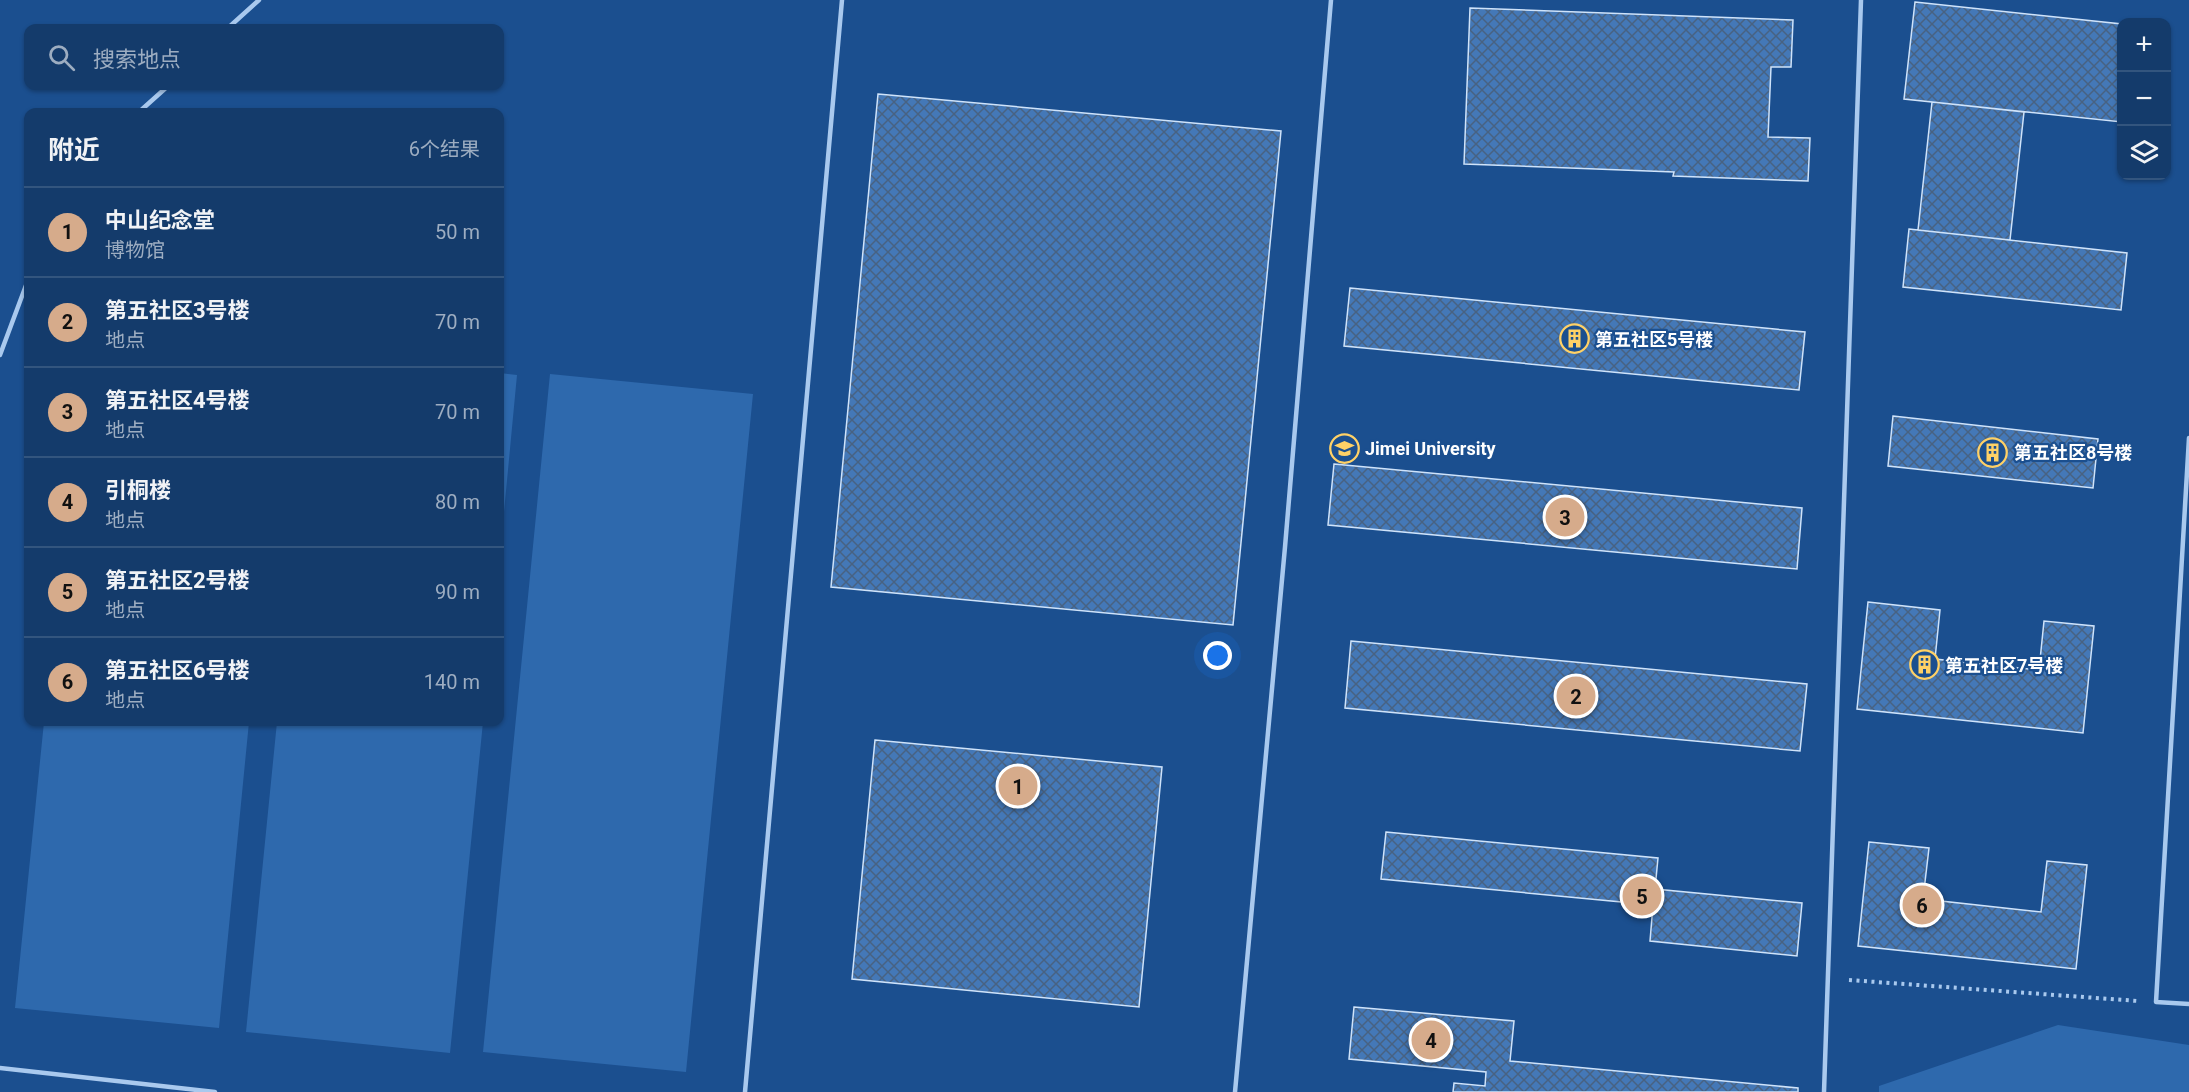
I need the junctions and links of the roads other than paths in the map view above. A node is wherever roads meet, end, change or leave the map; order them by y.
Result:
1 (259, 0) edge
2 (842, 0) edge
3 (1331, 0) edge
4 (1861, 0) edge
5 (232, 24) edge
6 (164, 90) edge
7 (143, 108) edge
8 (24, 291) edge
9 (0, 355) edge
10 (2189, 438) edge
11 (2189, 1004) edge
12 (0, 1068) edge
13 (215, 1092) edge
14 (745, 1092) edge
15 (1235, 1092) edge
16 (1824, 1092) edge

1 - 5 lane
2 - 14 lane
3 - 15 lane
4 - 16 lane
6 - 7 lane
8 - 9 lane
10 - 11 lane
12 - 13 lane

